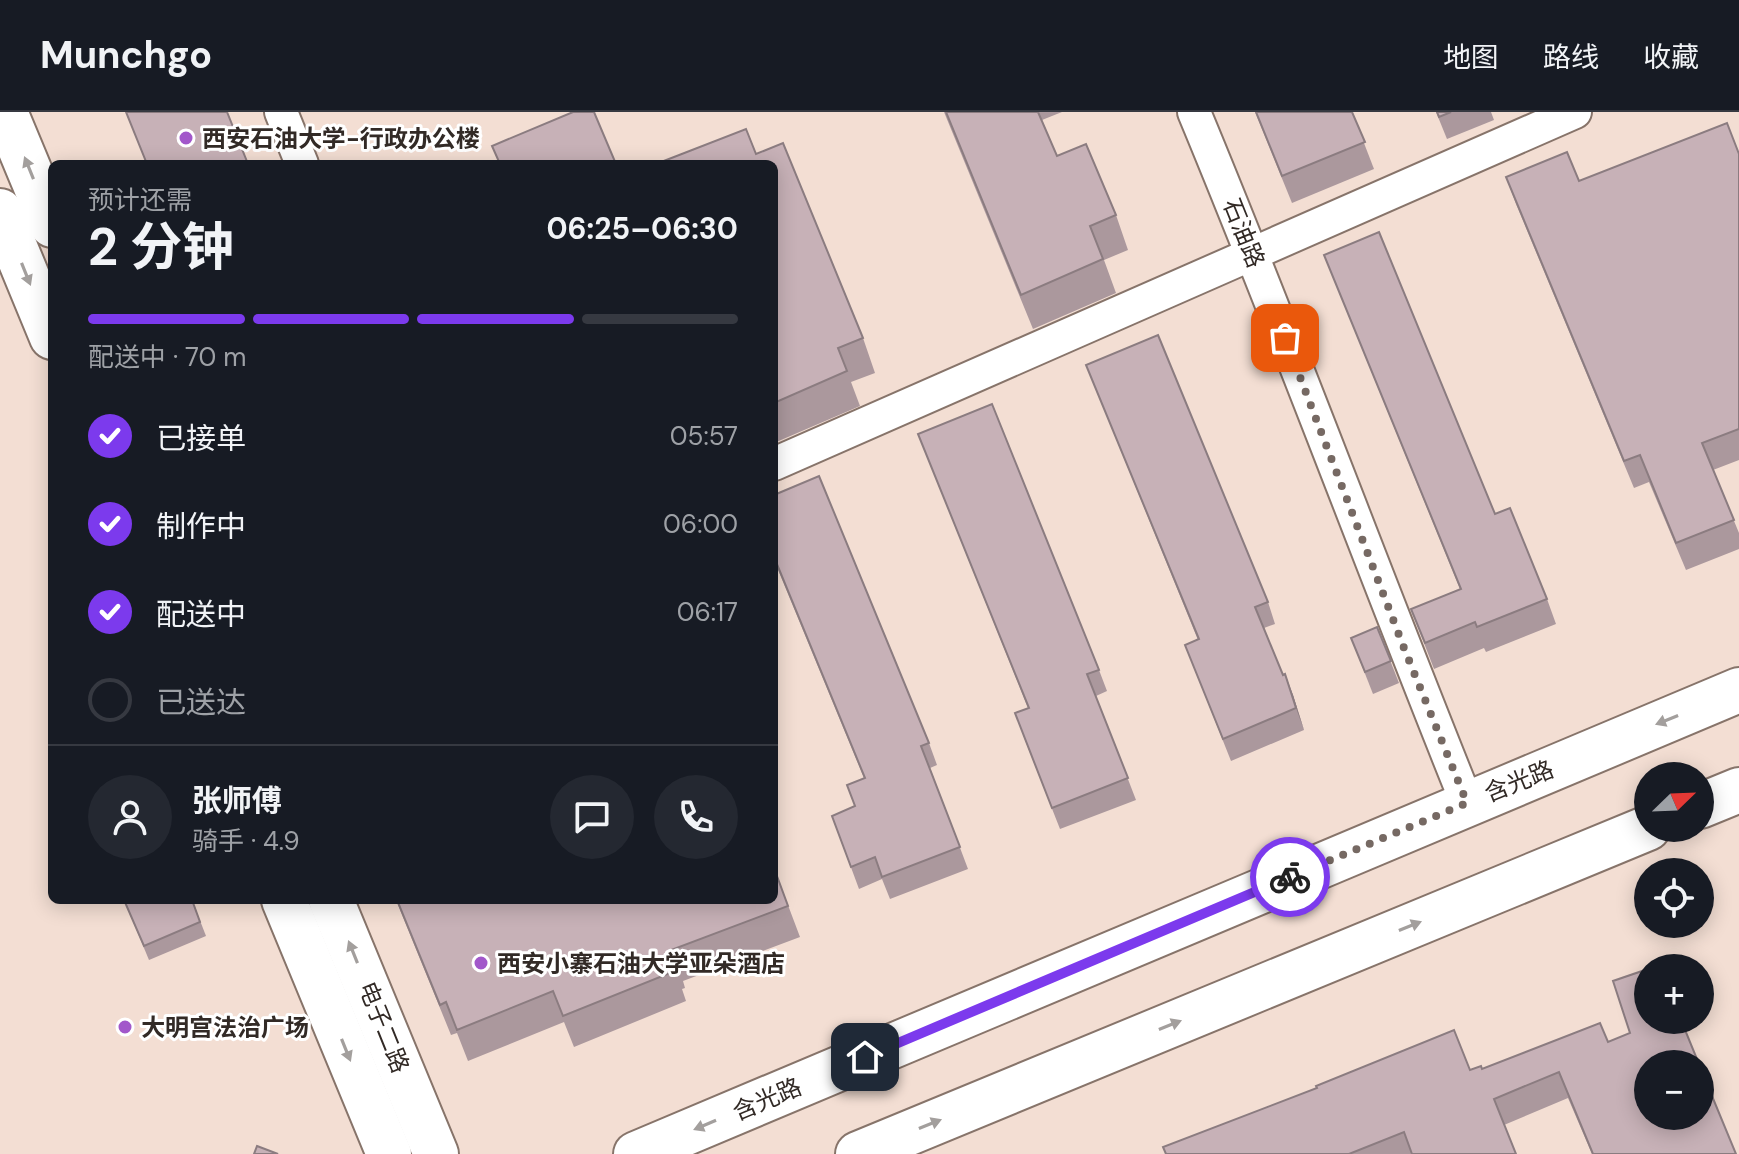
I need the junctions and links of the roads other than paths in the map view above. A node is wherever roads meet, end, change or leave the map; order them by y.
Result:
1 (5, 112) edge
2 (281, 112) edge
3 (1194, 112) edge
4 (1575, 112) edge
5 (300, 160) edge
6 (0, 211) edge
7 (48, 215) edge
8 (1253, 254) junction
9 (48, 327) edge
10 (778, 462) edge
11 (1739, 690) edge
12 (1739, 790) edge
13 (1714, 800) edge
14 (1467, 803) junction
15 (1634, 834) edge
16 (286, 904) edge
17 (333, 904) edge
18 (389, 1154) edge
19 (436, 1154) edge
20 (636, 1154) edge
21 (858, 1154) edge

7 -> 1 main road
2 - 5 street
3 - 8 street, 石油路
4 - 8 street
6 -> 9 main road
8 - 10 street
8 - 14 street, 石油路
11 -> 14 main road, 含光路
12 - 13 main road
14 -> 20 main road, 含光路
21 -> 15 main road
16 -> 18 main road, 电子二路
19 -> 17 main road, 电子二路

